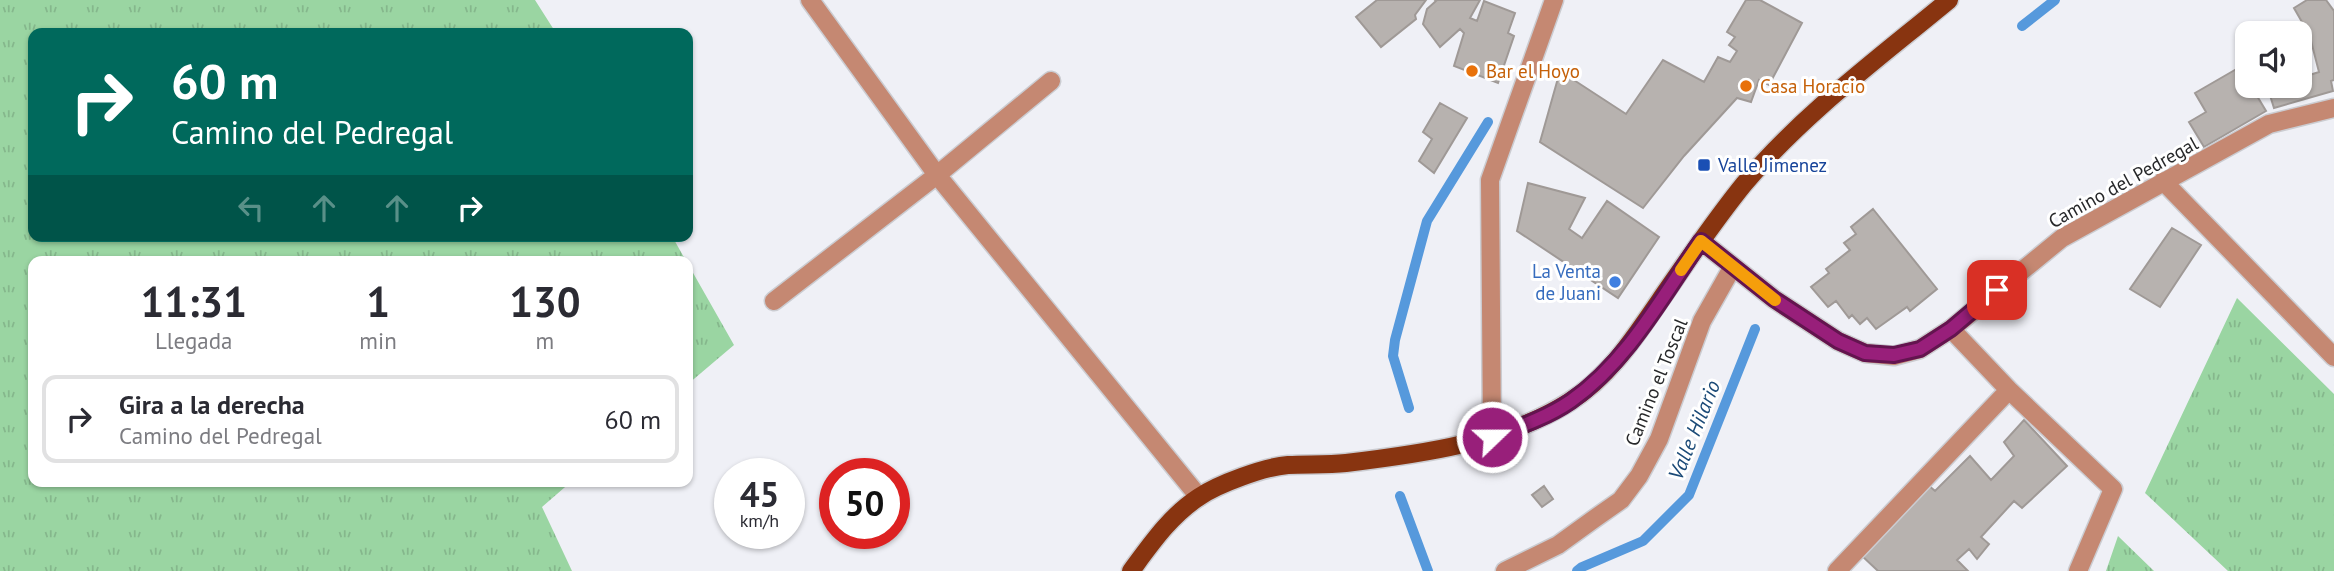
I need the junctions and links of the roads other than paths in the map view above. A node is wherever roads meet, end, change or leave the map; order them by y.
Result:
1 (810, 0) edge
2 (1554, 0) edge
3 (1949, 0) edge
4 (1051, 81) dead end
5 (2334, 108) edge
6 (937, 175) junction
7 (2163, 181) junction
8 (1701, 241) junction
9 (1732, 268) junction
10 (774, 301) dead end
11 (1951, 329) junction
12 (2334, 356) edge
13 (2009, 390) junction
14 (1492, 437) junction
15 (1199, 497) junction
16 (1131, 571) edge
17 (1505, 571) edge
18 (1837, 571) edge
19 (2078, 571) edge

1 - 6 street
2 - 14 street
3 - 8 main road
4 - 6 street
5 - 7 street, Camino del Pedregal
6 - 10 street
6 - 15 street
7 - 11 street, Camino del Pedregal
7 - 12 street
8 - 9 street, Camino del Pedregal
8 - 14 main road
9 - 11 street, Camino del Pedregal
9 - 17 street, Camino el Toscal
11 - 13 street
13 - 18 street
13 - 19 street
14 - 15 main road
15 - 16 main road

